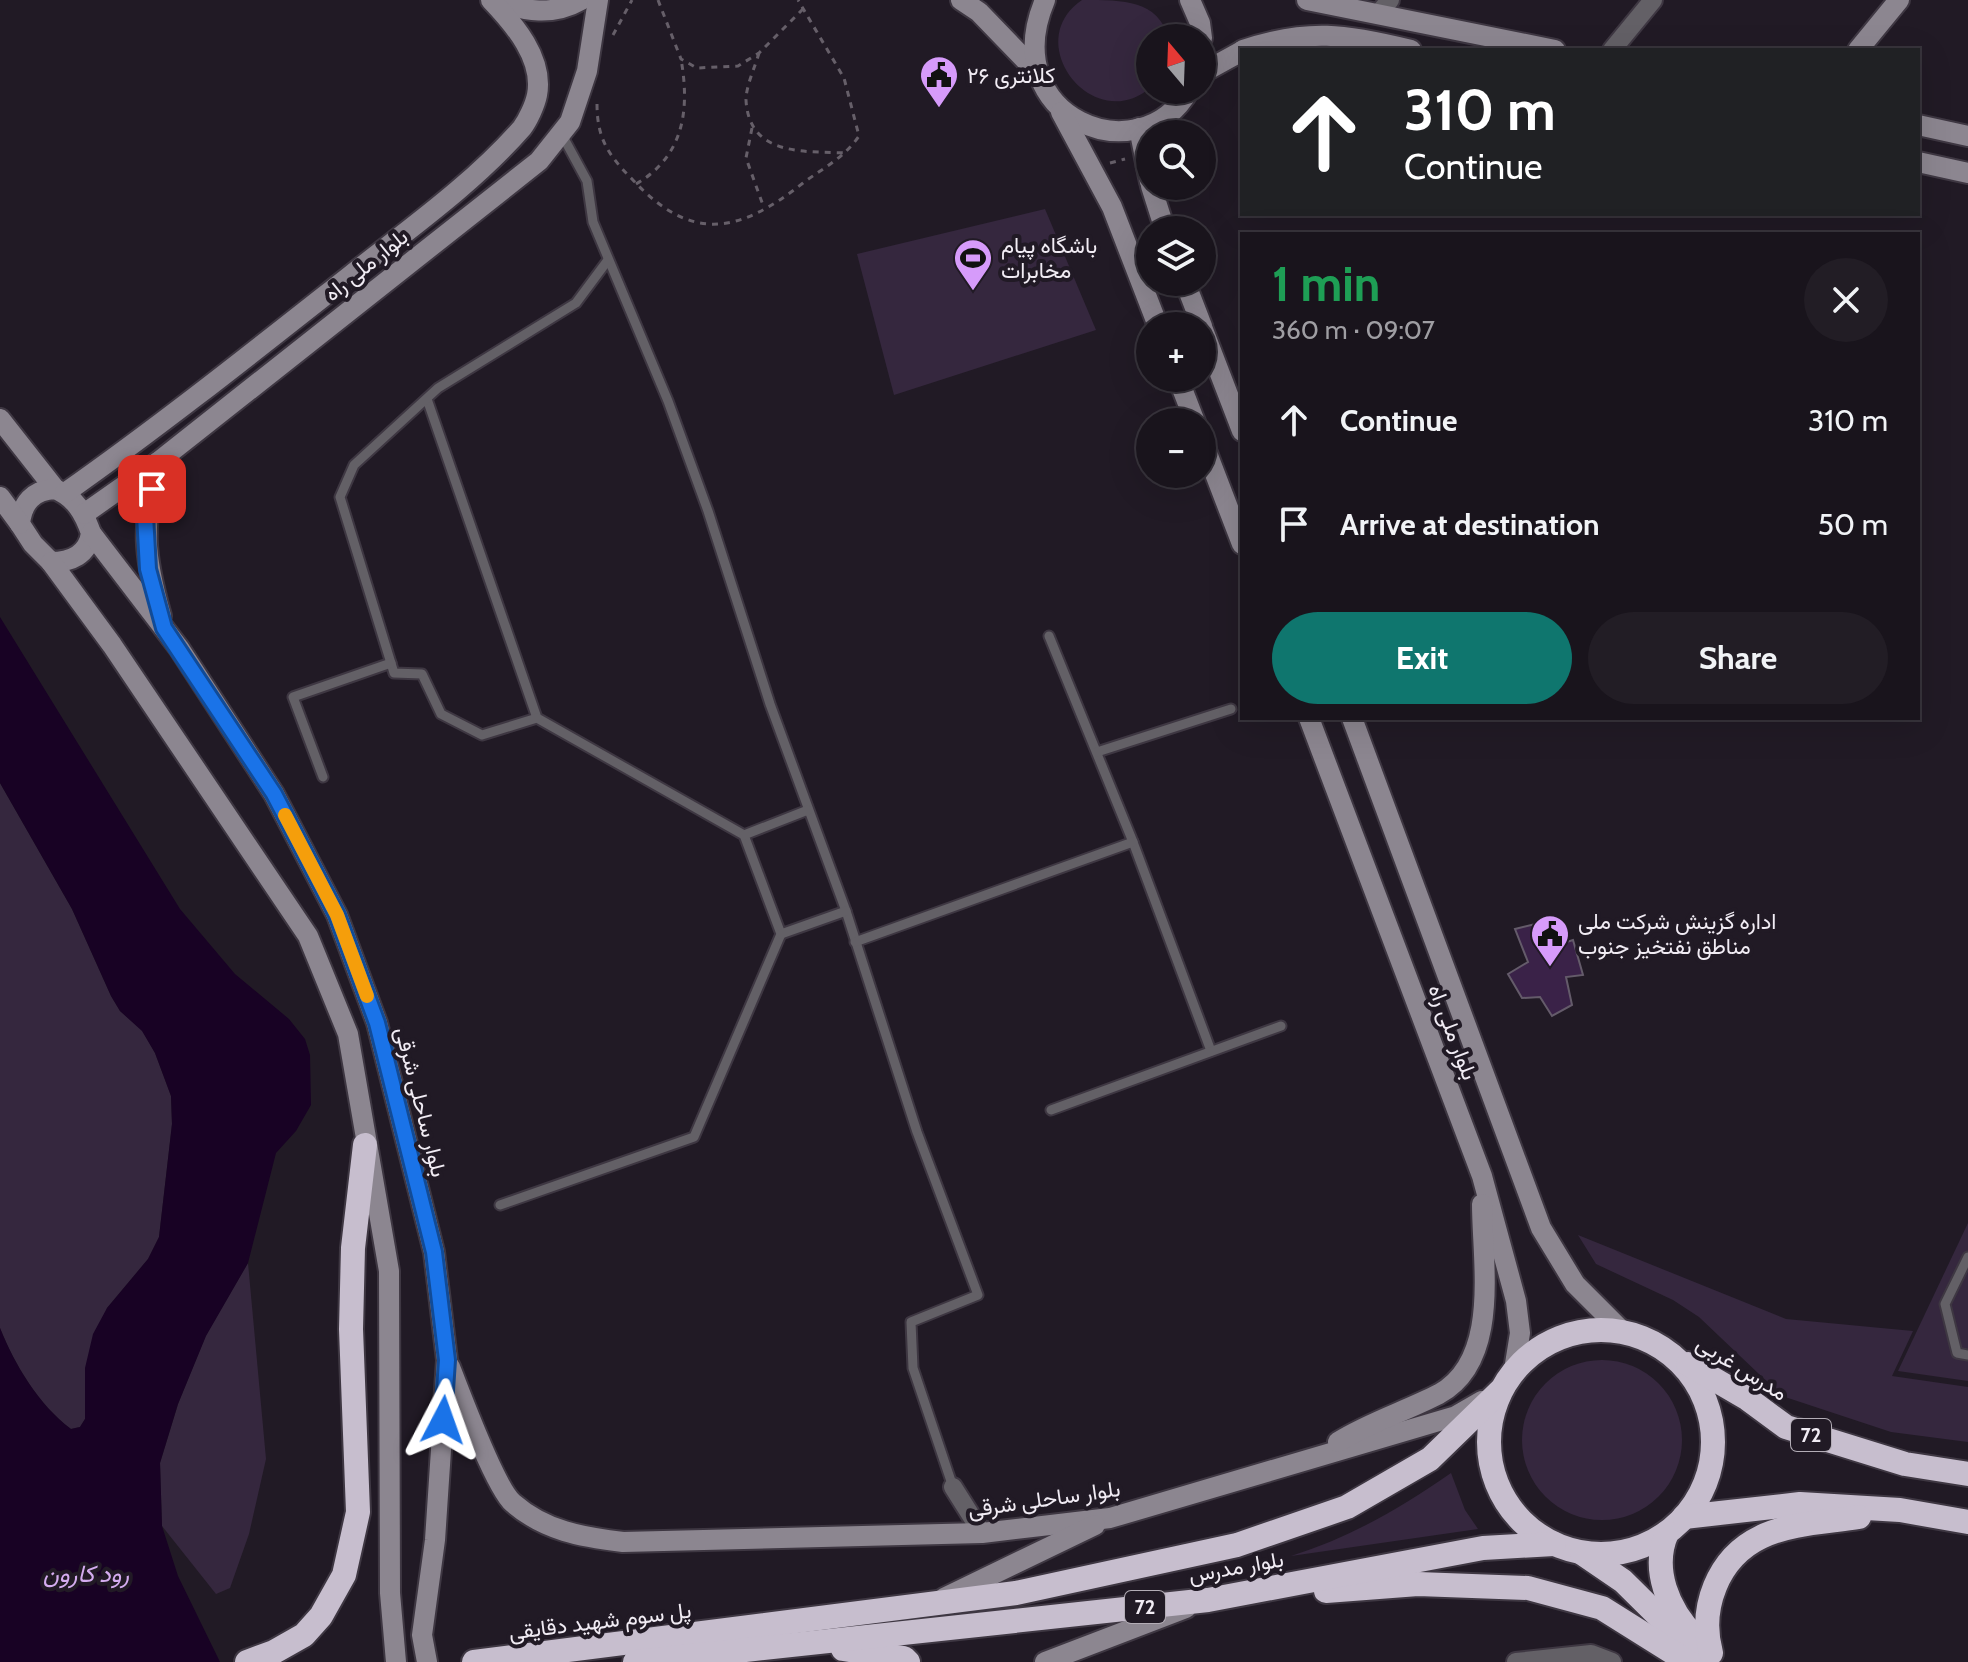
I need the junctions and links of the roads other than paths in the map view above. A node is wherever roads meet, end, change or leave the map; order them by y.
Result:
1 (494, 0) edge
2 (581, 0) edge
3 (598, 0) edge
4 (961, 0) edge
5 (1045, 0) edge
6 (1190, 0) edge
7 (1307, 0) edge
8 (1653, 0) edge
9 (1899, 0) edge
10 (1385, 7) edge
11 (1200, 24) edge
12 (1250, 48) edge
13 (1403, 48) edge
14 (1547, 48) edge
15 (1614, 48) edge
16 (1860, 48) edge
17 (1240, 52) edge
18 (1216, 65) edge
19 (1037, 72) junction
20 (1176, 104) edge
21 (1059, 108) junction
22 (1157, 120) edge
23 (1920, 125) edge
24 (1136, 128) edge
25 (561, 133) junction
26 (1968, 136) edge
27 (1920, 162) edge
28 (1968, 173) edge
29 (608, 260) junction
30 (1153, 312) edge
31 (1216, 363) edge
32 (427, 399) junction
33 (0, 419) edge
34 (1240, 426) edge
35 (158, 462) junction
36 (96, 471) junction
37 (1216, 476) edge
38 (60, 491) junction
39 (111, 494) junction
40 (0, 497) edge
41 (88, 523) junction
42 (20, 524) junction
43 (1240, 539) edge
44 (51, 562) junction
45 (164, 628) junction
46 (1049, 636) dead end
47 (391, 663) junction
48 (1231, 709) dead end
49 (537, 718) junction
50 (1310, 720) edge
51 (1353, 720) edge
52 (1097, 752) junction
53 (323, 777) dead end
54 (808, 810) junction
55 (744, 835) junction
56 (1133, 842) junction
57 (846, 911) junction
58 (781, 934) junction
59 (855, 942) junction
60 (1281, 1026) dead end
61 (1211, 1051) junction
62 (1051, 1110) dead end
63 (365, 1145) junction
64 (1482, 1176) junction
65 (500, 1205) dead end
66 (1968, 1257) edge
67 (1622, 1331) junction
68 (1672, 1354) junction
69 (1968, 1355) edge
70 (447, 1360) junction
71 (1514, 1370) junction
72 (1500, 1391) junction
73 (1313, 1457) junction
74 (1968, 1474) edge
75 (953, 1487) joint
76 (1900, 1510) junction
77 (1110, 1518) junction
78 (1968, 1522) edge
79 (1675, 1525) junction
80 (982, 1533) junction
81 (1554, 1544) junction
82 (1582, 1553) junction
83 (1208, 1600) junction
84 (931, 1605) junction
85 (733, 1640) junction
86 (805, 1643) junction
87 (1712, 1659) edge
88 (247, 1662) edge
89 (396, 1662) edge
90 (427, 1662) edge
91 (474, 1662) edge
92 (635, 1662) edge
93 (908, 1662) edge
94 (1045, 1662) edge
95 (1516, 1662) edge
96 (1612, 1662) edge
97 (1688, 1662) edge

1 - 2 main road
1 - 36 main road, بلوار ملی راه
3 - 25 main road, بلوار ملی راه
4 - 19 main road
5 - 19 main road
6 - 11 main road
7 - 10 main road
8 - 15 street
9 - 16 main road
10 - 14 main road
12 - 13 main road
17 - 18 main road
19 - 21 main road
20 - 22 main road
21 - 24 main road
21 - 30 main road
23 - 26 main road
25 - 29 lane
25 - 35 main road, بلوار ملی راه
27 - 28 main road
29 - 32 lane
29 - 54 lane
31 - 34 main road
32 - 47 lane
32 - 49 lane
33 - 38 main road
35 - 39 main road, بلوار ملی راه
35 - 45 main road
36 - 38 main road, بلوار ملی راه
36 - 39 main road
37 - 43 main road
38 - 41 main road
38 - 42 main road
39 - 41 main road, بلوار ملی راه
40 - 42 main road
41 - 44 main road
41 - 45 main road, بلوار ساحلی شرقی
42 - 44 main road
44 - 63 main road
45 - 70 main road, بلوار ساحلی شرقی
46 - 52 lane
47 - 49 lane
47 - 53 lane
48 - 52 lane
49 - 55 lane
50 - 64 main road, بلوار ملی راه
51 - 67 main road, بلوار ملی راه
52 - 56 lane
54 - 55 lane
54 - 57 lane
55 - 58 lane
56 - 59 lane
56 - 61 lane
57 - 58 lane
57 - 59 lane
58 - 65 lane
59 - 75 lane
60 - 61 lane
61 - 62 lane
63 - 88 highway
63 - 89 main road
64 - 71 main road, بلوار ملی راه
64 - 73 main road
66 - 69 lane
67 - 68 highway, 72
67 - 71 highway, 72
68 - 74 highway, مدرس غربی / 72
68 - 79 highway, 72
70 - 80 main road, بلوار ساحلی شرقی
70 - 90 main road, بلوار ساحلی شرقی
71 - 72 highway, 72
72 - 73 main road, بلوار ساحلی شرقی
72 - 81 highway, 72
72 - 84 highway, بلوار مدرس / 72
73 - 77 main road, بلوار ساحلی شرقی
75 - 80 street
76 - 78 highway, 72
76 - 79 highway, 72
76 - 87 highway
77 - 80 main road, بلوار ساحلی شرقی
77 - 84 main road
79 - 82 highway, 72
79 - 87 highway
81 - 82 highway, 72
81 - 83 highway, بلوار مدرس / 72
82 - 87 highway
83 - 86 highway, بلوار مدرس / 72
83 - 94 main road
83 - 97 highway
84 - 85 highway, بلوار مدرس / 72
85 - 86 highway, بلوار مدرس / 72
85 - 91 highway, پل سوم شهید دقایقی / 72
85 - 92 highway, 72
86 - 93 highway
95 - 96 street

